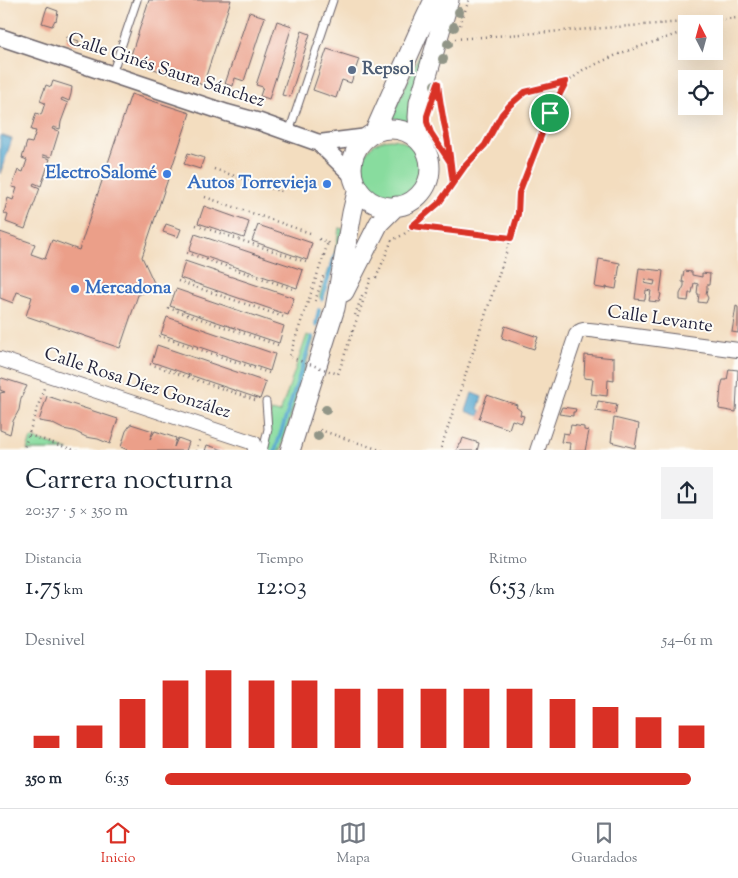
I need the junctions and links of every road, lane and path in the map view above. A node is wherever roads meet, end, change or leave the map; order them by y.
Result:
1 (137, 0) edge
2 (333, 0) edge
3 (434, 0) edge
4 (449, 0) edge
5 (469, 0) edge
6 (738, 18) edge
7 (723, 20) edge
8 (678, 23) edge
9 (678, 34) edge
10 (0, 37) edge
11 (455, 38) junction
12 (451, 48) dead end
13 (112, 75) junction
14 (566, 82) junction
15 (438, 89) dead end
16 (289, 132) junction
17 (371, 135) junction
18 (427, 139) junction
19 (319, 143) junction
20 (450, 162) junction
21 (214, 169) dead end
22 (356, 182) junction
23 (453, 183) junction
24 (282, 192) dead end
25 (205, 197) dead end
26 (396, 206) junction
27 (196, 225) dead end
28 (412, 226) junction
29 (310, 233) dead end
30 (511, 238) junction
31 (319, 239) dead end
32 (328, 242) junction
33 (332, 249) dead end
34 (187, 253) dead end
35 (306, 262) dead end
36 (326, 266) dead end
37 (371, 278) dead end
38 (376, 278) dead end
39 (178, 281) dead end
40 (296, 290) dead end
41 (315, 301) dead end
42 (168, 308) dead end
43 (335, 308) junction
44 (287, 318) dead end
45 (159, 336) dead end
46 (278, 346) dead end
47 (738, 350) edge
48 (0, 359) edge
49 (150, 364) dead end
50 (269, 373) dead end
51 (46, 384) dead end
52 (263, 401) joint
53 (320, 430) dead end
54 (29, 435) junction
55 (201, 437) dead end
56 (24, 450) edge
57 (77, 450) edge
58 (196, 450) edge
59 (256, 450) edge
60 (263, 450) edge
61 (290, 450) edge
62 (383, 450) edge
63 (440, 450) edge
64 (536, 450) edge

1 - 13 lane
2 - 16 lane
3 - 17 main road
4 - 18 main road
5 - 11 path
6 - 7 path
8 - 11 path
9 - 14 path
10 - 13 street, Calle Ginés Saura Sánchez
11 - 12 path
13 - 16 street, Calle Ginés Saura Sánchez
14 - 23 path
14 - 30 path
15 - 20 path
16 - 19 street, Calle Ginés Saura Sánchez
17 - 18 main road
17 - 19 street
17 - 22 main road
18 - 20 path
18 - 26 main road
19 - 22 street
20 - 23 path
21 - 24 path
22 - 26 main road
22 - 43 main road
23 - 28 path
25 - 29 path
26 - 43 main road
27 - 35 path
28 - 30 path
28 - 38 path
30 - 63 path
31 - 32 path
32 - 33 path
32 - 37 path, bridge
34 - 40 path
36 - 41 path
39 - 44 path
42 - 46 path
43 - 61 main road
45 - 50 path
47 - 64 street, Calle Levante
48 - 59 street, Calle Rosa Díez González
49 - 52 path
51 - 54 path
52 - 60 lane
53 - 62 path
54 - 56 path
54 - 57 path
55 - 58 path

